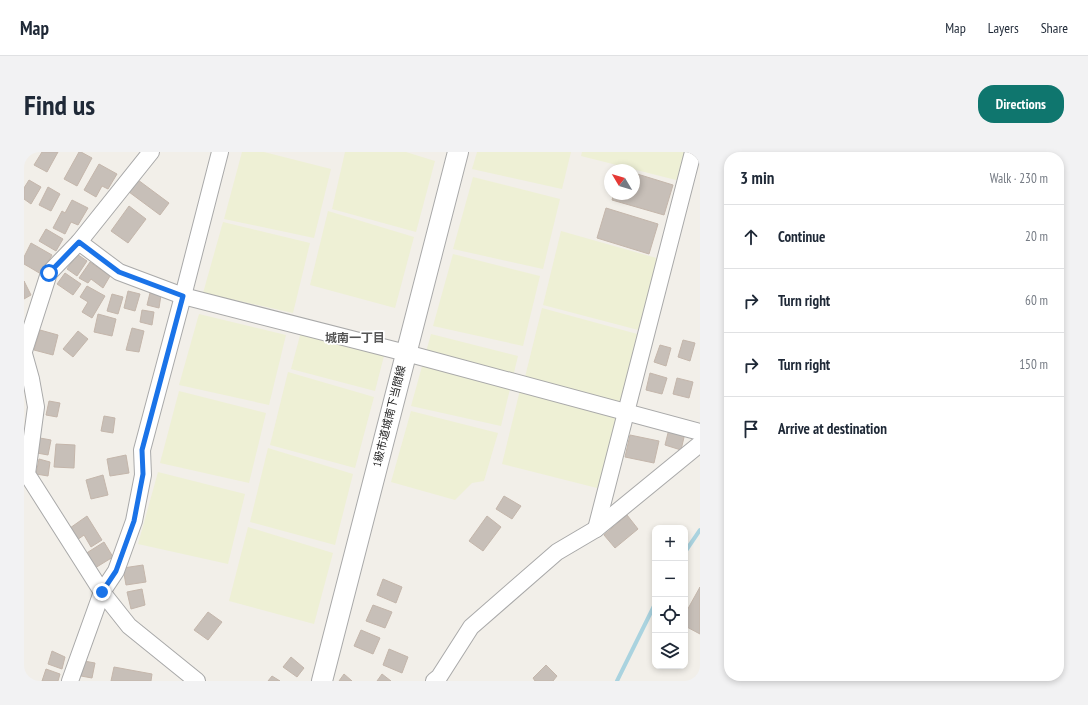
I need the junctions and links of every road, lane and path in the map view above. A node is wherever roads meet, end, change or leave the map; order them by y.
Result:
1 (151, 152) edge
2 (220, 152) edge
3 (458, 152) edge
4 (694, 152) edge
5 (79, 242) junction
6 (183, 296) junction
7 (24, 351) edge
8 (406, 353) junction
9 (24, 354) edge
10 (628, 412) junction
11 (700, 432) edge
12 (700, 444) edge
13 (26, 471) edge
14 (596, 529) junction
15 (102, 592) junction
16 (70, 681) edge
17 (197, 681) edge
18 (322, 681) edge
19 (434, 681) edge

1 - 5 street
2 - 6 street
3 - 8 street, 1級市道城南下当間線
4 - 10 street
5 - 6 street
5 - 7 street
6 - 8 street
6 - 15 street
8 - 10 street
8 - 18 street, 1級市道城南下当間線
9 - 13 street
10 - 11 street
10 - 14 street
12 - 14 street
13 - 15 street
14 - 19 street
15 - 16 street
15 - 17 street

